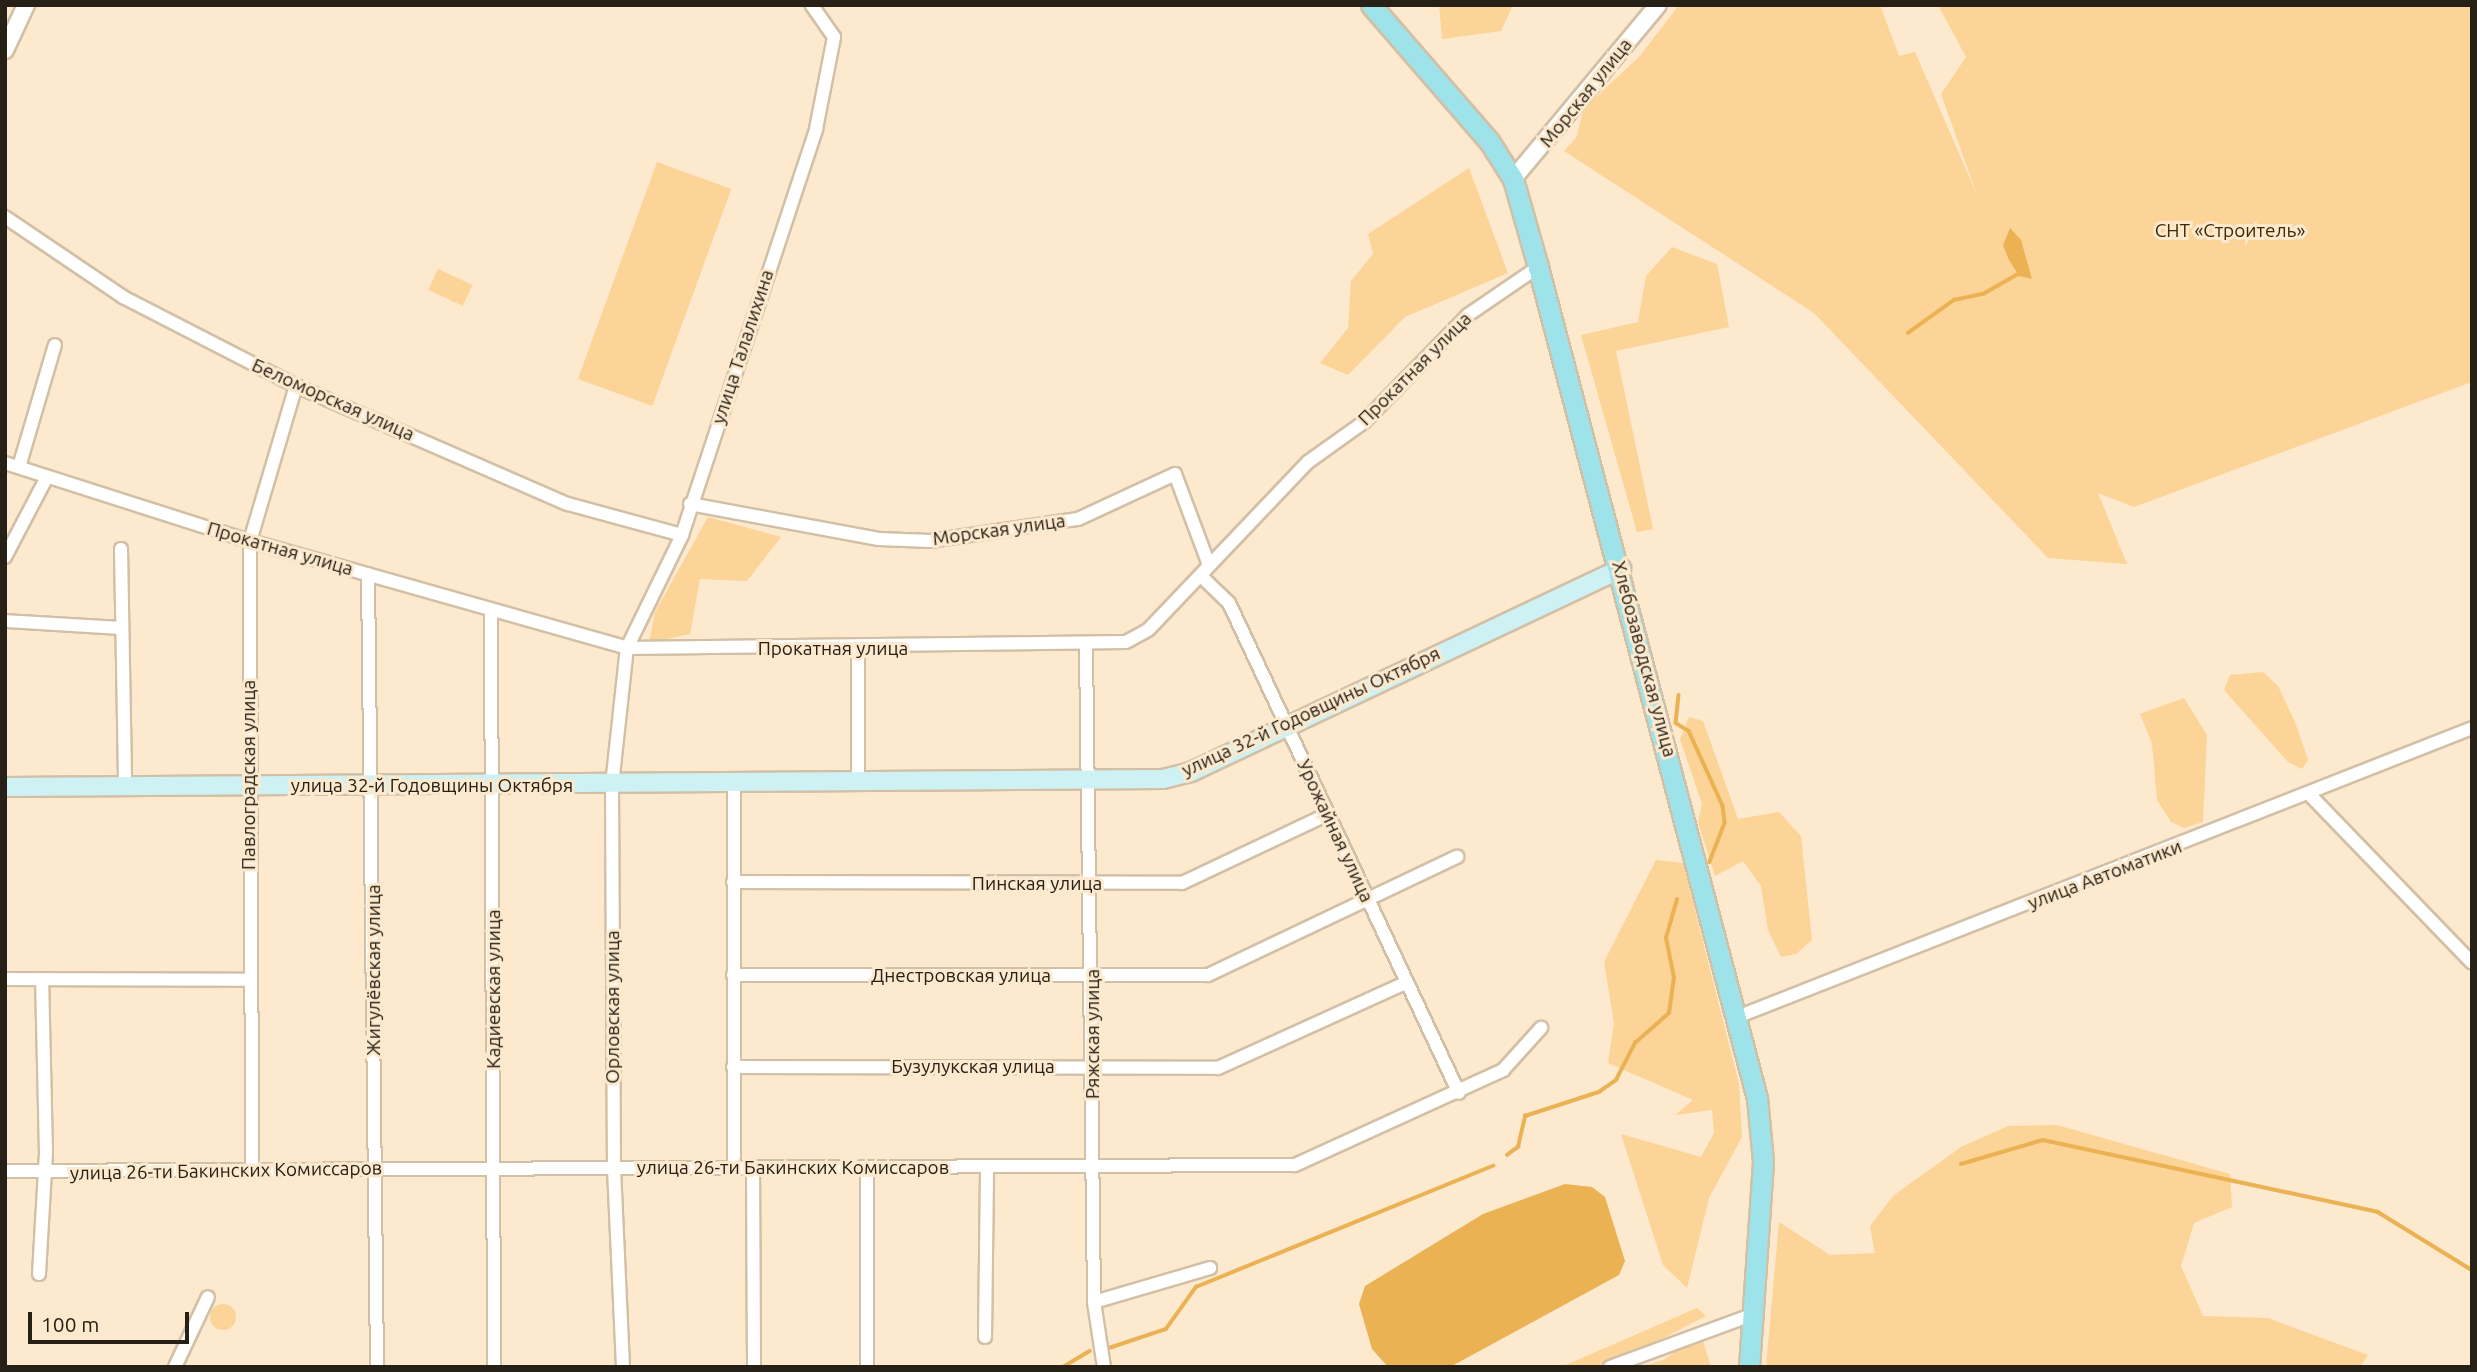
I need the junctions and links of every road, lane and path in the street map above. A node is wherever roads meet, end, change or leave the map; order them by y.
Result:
1 (26, 5) edge
2 (812, 5) edge
3 (1371, 5) edge
4 (1658, 5) edge
5 (5, 50) edge
6 (1513, 179) junction
7 (5, 217) edge
8 (1538, 267) junction
9 (55, 345) dead end
10 (296, 386) junction
11 (5, 463) edge
12 (19, 467) junction
13 (47, 477) junction
14 (690, 505) junction
15 (682, 535) junction
16 (250, 541) junction
17 (121, 549) dead end
18 (5, 557) edge
19 (1209, 565) junction
20 (1621, 569) junction
21 (368, 574) junction
22 (1201, 576) junction
23 (491, 612) junction
24 (5, 621) edge
25 (119, 628) junction
26 (1086, 645) junction
27 (627, 648) junction
28 (858, 649) junction
29 (1287, 725) junction
30 (2472, 728) edge
31 (1089, 782) junction
32 (858, 784) junction
33 (612, 785) junction
34 (251, 786) junction
35 (374, 786) junction
36 (494, 786) junction
37 (734, 786) junction
38 (5, 787) edge
39 (125, 787) junction
40 (2310, 795) junction
41 (1326, 816) junction
42 (1457, 857) dead end
43 (733, 882) junction
44 (1090, 884) junction
45 (1367, 899) junction
46 (2472, 962) edge
47 (733, 975) junction
48 (1094, 977) junction
49 (5, 979) edge
50 (42, 979) junction
51 (249, 980) junction
52 (1405, 983) junction
53 (1737, 1017) junction
54 (1541, 1028) dead end
55 (733, 1067) junction
56 (1093, 1067) junction
57 (1460, 1093) junction
58 (1092, 1166) junction
59 (495, 1167) junction
60 (867, 1167) junction
61 (987, 1167) junction
62 (734, 1168) junction
63 (752, 1168) junction
64 (374, 1169) junction
65 (252, 1170) junction
66 (614, 1170) junction
67 (5, 1171) edge
68 (43, 1173) junction
69 (1210, 1268) dead end
70 (40, 1275) dead end
71 (208, 1297) dead end
72 (1094, 1302) junction
73 (1754, 1314) junction
74 (985, 1337) dead end
75 (175, 1367) edge
76 (377, 1367) edge
77 (494, 1367) edge
78 (623, 1367) edge
79 (754, 1367) edge
80 (867, 1367) edge
81 (1104, 1367) edge
82 (1610, 1367) edge
83 (1749, 1367) edge

1 - 5 street
2 - 14 street, улица Талалихина
3 - 6 main road, Хлебозаводская улица
4 - 6 street, Морская улица
6 - 8 main road, Хлебозаводская улица
7 - 10 street, Беломорская улица
8 - 19 street, Прокатная улица
8 - 20 main road, Хлебозаводская улица
9 - 12 street
10 - 15 street, Беломорская улица
10 - 16 street, Павлоградская улица
11 - 12 street, Прокатная улица
12 - 13 street, Прокатная улица
13 - 16 street, Прокатная улица
13 - 18 street
14 - 15 street, улица Талалихина
14 - 19 street, Морская улица
15 - 27 street, улица Талалихина
16 - 21 street, Прокатная улица
16 - 34 street, Павлоградская улица
17 - 25 street
19 - 22 street, Прокатная улица
20 - 29 main road, улица 32-й Годовщины Октября
20 - 53 main road, Хлебозаводская улица
21 - 23 street, Прокатная улица
21 - 35 street, Жигулёвская улица
22 - 26 street, Прокатная улица
22 - 29 street, Урожайная улица
23 - 27 street, Прокатная улица
23 - 36 street, Кадиевская улица
24 - 25 street
25 - 39 street
26 - 28 street, Прокатная улица
26 - 31 street, Ряжская улица
27 - 28 street, Прокатная улица
27 - 33 street, Орловская улица
28 - 32 street
29 - 31 main road, улица 32-й Годовщины Октября
29 - 41 street, Урожайная улица
30 - 40 street, улица Автоматики
31 - 32 main road, улица 32-й Годовщины Октября
31 - 44 street, Ряжская улица
32 - 37 main road, улица 32-й Годовщины Октября
33 - 36 main road, улица 32-й Годовщины Октября
33 - 37 main road, улица 32-й Годовщины Октября
33 - 66 street, Орловская улица
34 - 35 main road, улица 32-й Годовщины Октября
34 - 39 main road, улица 32-й Годовщины Октября
34 - 51 street, Павлоградская улица
35 - 36 main road, улица 32-й Годовщины Октября
35 - 64 street, Жигулёвская улица
36 - 59 street, Кадиевская улица
37 - 43 street
38 - 39 main road, улица 32-й Годовщины Октября
40 - 46 street
40 - 53 street, улица Автоматики
41 - 44 street, Пинская улица
41 - 45 street, Урожайная улица
42 - 45 street, Днестровская улица
43 - 44 street, Пинская улица
43 - 47 street
44 - 48 street, Ряжская улица
45 - 48 street, Днестровская улица
45 - 52 street, Урожайная улица
47 - 48 street, Днестровская улица
47 - 55 street
48 - 56 street, Ряжская улица
49 - 50 street
50 - 51 street
50 - 68 street
51 - 65 street, Павлоградская улица
52 - 56 street, Бузулукская улица
52 - 57 street, Урожайная улица
53 - 73 main road, Хлебозаводская улица
54 - 57 street, улица 26-ти Бакинских Комиссаров
55 - 56 street, Бузулукская улица
55 - 62 street
56 - 58 street, Ряжская улица
57 - 58 street, улица 26-ти Бакинских Комиссаров
58 - 61 street, улица 26-ти Бакинских Комиссаров
58 - 72 street, Ряжская улица
59 - 64 street, улица 26-ти Бакинских Комиссаров
59 - 66 street, улица 26-ти Бакинских Комиссаров
59 - 77 street, Кадиевская улица
60 - 61 street, улица 26-ти Бакинских Комиссаров
60 - 63 street, улица 26-ти Бакинских Комиссаров
60 - 80 street
61 - 74 street
62 - 63 street, улица 26-ти Бакинских Комиссаров
62 - 66 street, улица 26-ти Бакинских Комиссаров
63 - 79 street
64 - 65 street, улица 26-ти Бакинских Комиссаров
64 - 76 street, Жигулёвская улица
65 - 68 street, улица 26-ти Бакинских Комиссаров
66 - 78 street, Орловская улица
67 - 68 street, улица 26-ти Бакинских Комиссаров
68 - 70 street
69 - 72 street
71 - 75 street
72 - 81 street, Ряжская улица
73 - 82 street
73 - 83 main road, Хлебозаводская улица

